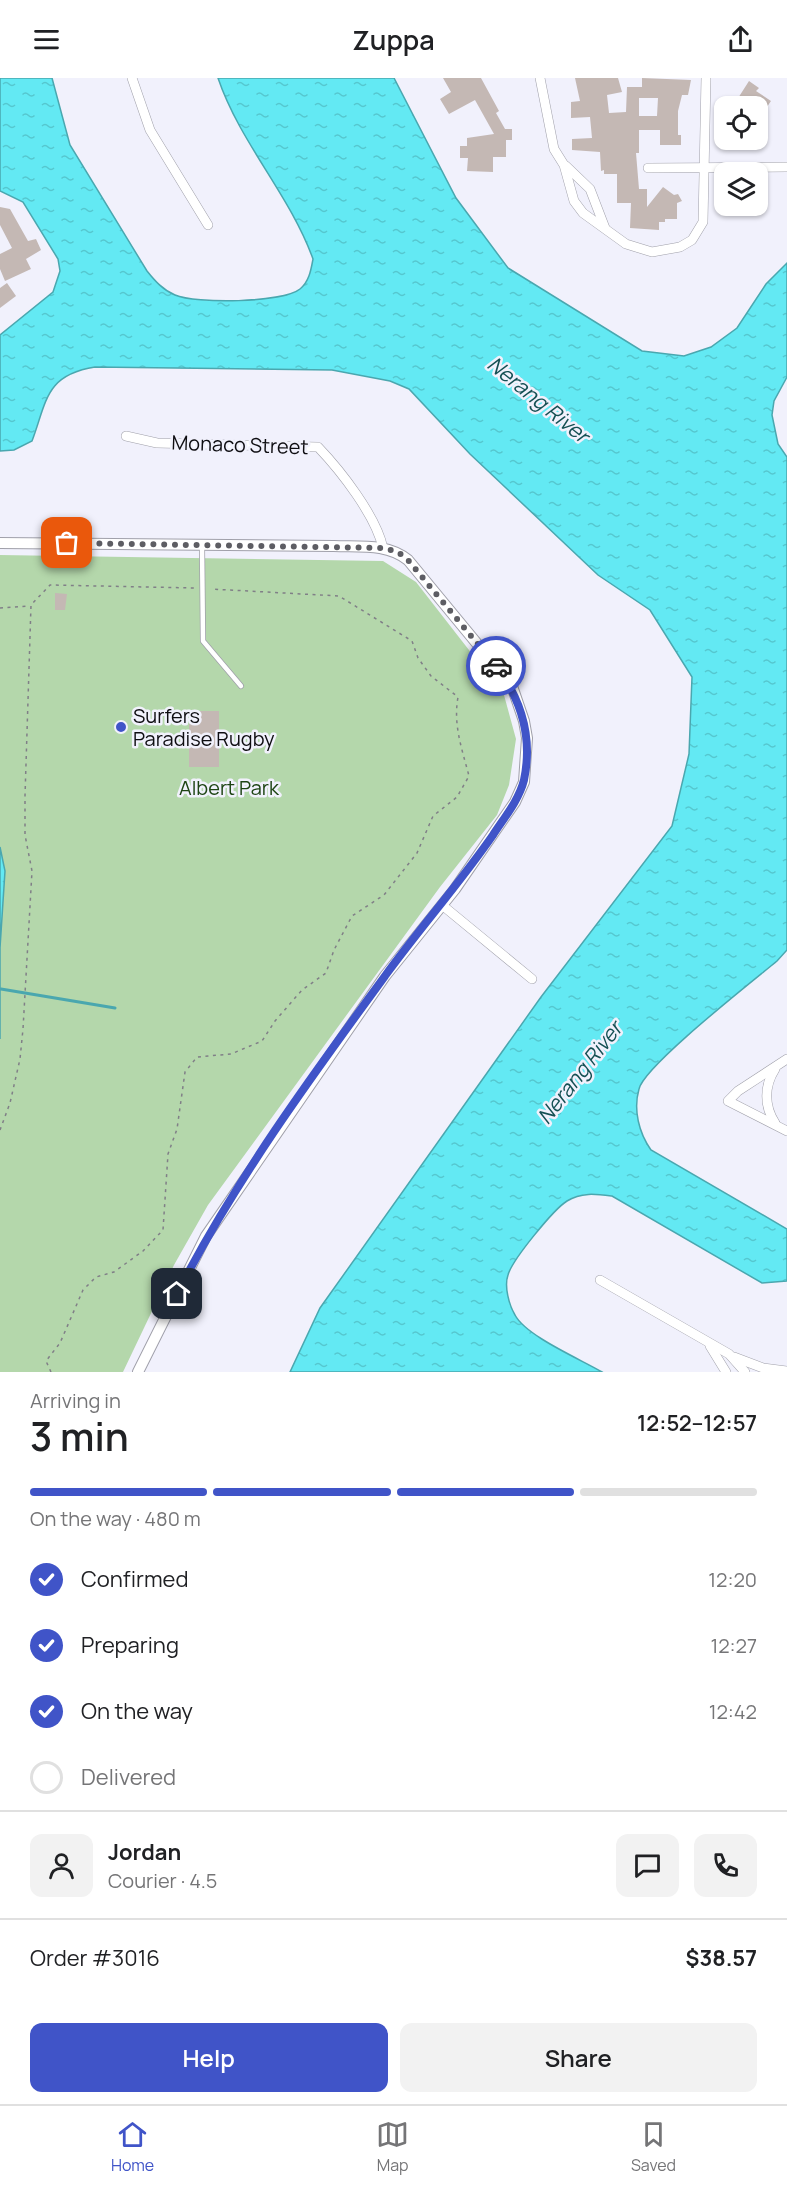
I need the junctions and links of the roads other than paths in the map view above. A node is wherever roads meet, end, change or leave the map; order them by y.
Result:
1 (132, 78) edge
2 (540, 78) edge
3 (706, 78) edge
4 (564, 165) junction
5 (787, 167) edge
6 (648, 168) dead end
7 (706, 168) junction
8 (590, 189) junction
9 (574, 201) junction
10 (208, 225) dead end
11 (605, 228) junction
12 (126, 436) dead end
13 (0, 543) edge
14 (201, 545) junction
15 (383, 548) junction
16 (241, 686) dead end
17 (442, 905) junction
18 (532, 979) dead end
19 (787, 1059) edge
20 (777, 1067) junction
21 (784, 1130) edge
22 (600, 1280) dead end
23 (702, 1338) junction
24 (729, 1354) junction
25 (787, 1371) edge
26 (138, 1372) edge
27 (726, 1372) edge
28 (745, 1372) edge

1 - 10 street
2 - 4 street
3 - 7 street
4 - 8 street
4 - 9 street
5 - 7 street
6 - 7 street
7 - 11 street
8 - 9 street
8 - 11 street
9 - 11 street
12 - 15 street, Monaco Street
13 - 14 street
14 - 15 street
14 - 16 lane
15 - 17 street
17 - 18 street
17 - 26 street
19 - 20 street
20 - 21 street
20 - 21 street
22 - 23 street
23 - 24 street
23 - 27 street
24 - 25 street
24 - 28 street

